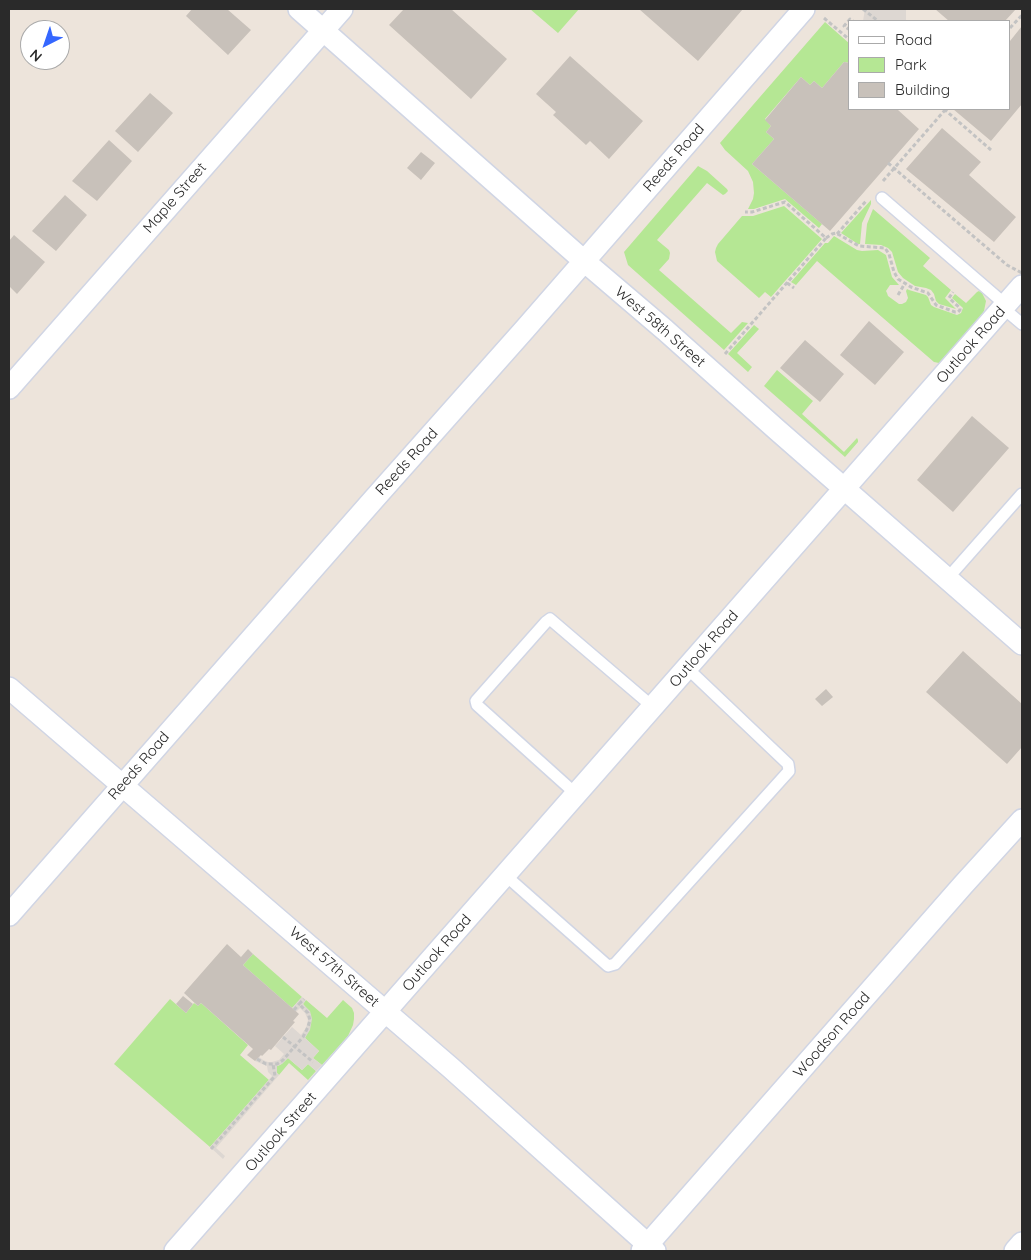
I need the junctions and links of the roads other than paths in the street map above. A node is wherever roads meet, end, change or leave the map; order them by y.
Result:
1 (299, 9) edge
2 (342, 9) edge
3 (804, 9) edge
4 (323, 30) junction
5 (882, 198) dead end
6 (584, 261) junction
7 (1022, 286) edge
8 (1005, 306) junction
9 (1022, 324) edge
10 (9, 388) edge
11 (844, 488) junction
12 (1022, 494) edge
13 (947, 579) junction
14 (1022, 644) edge
15 (687, 668) junction
16 (9, 688) edge
17 (653, 707) junction
18 (122, 786) junction
19 (576, 794) junction
20 (1022, 820) edge
21 (505, 875) junction
22 (9, 915) edge
23 (386, 1012) junction
24 (1022, 1243) edge
25 (648, 1249) edge
26 (175, 1251) edge
27 (1015, 1251) edge

1 - 4 street, West 58th Street
2 - 4 street, Maple Street
3 - 6 street, Reeds Road
4 - 6 street, West 58th Street
4 - 10 street, Maple Street
5 - 8 lane
6 - 11 street, West 58th Street
6 - 18 street, Reeds Road
7 - 8 street, Outlook Road
8 - 9 lane
8 - 11 street, Outlook Road
11 - 13 street, West 58th Street
11 - 15 street, Outlook Road
12 - 13 lane
13 - 14 street, West 58th Street
15 - 17 street, Outlook Road
15 - 21 lane
16 - 18 street, West 57th Street
17 - 19 street, Outlook Road
17 - 19 lane
18 - 22 street, Reeds Road
18 - 23 street, West 57th Street
19 - 21 street, Outlook Road
20 - 25 street, Woodson Road
21 - 23 street, Outlook Road
23 - 25 street, West 57th Street
23 - 26 street, Outlook Street
24 - 27 street

